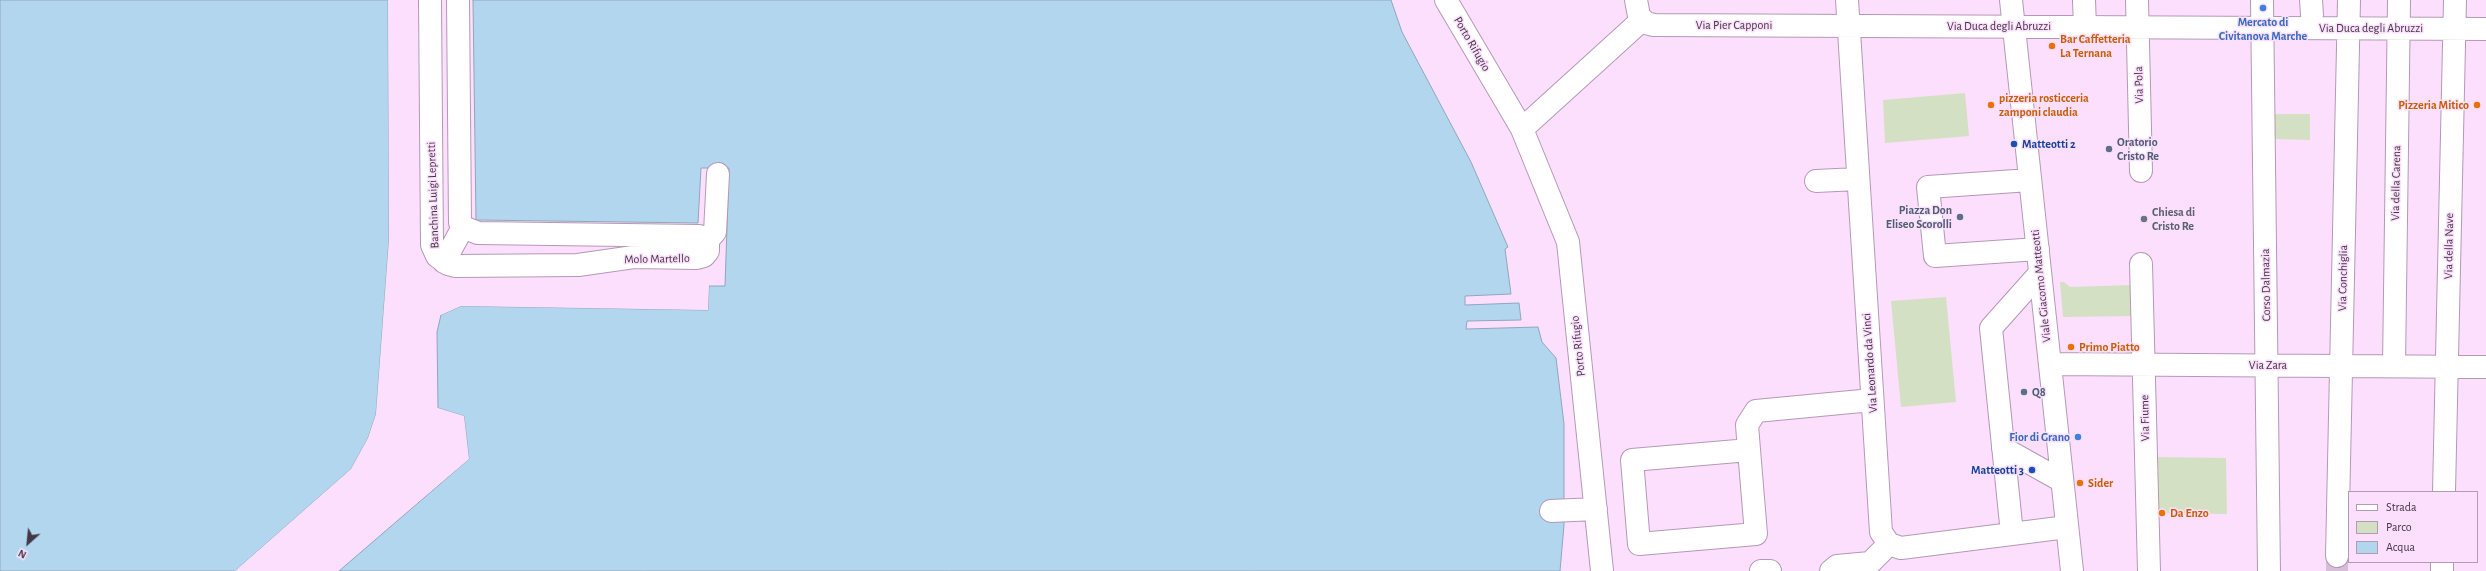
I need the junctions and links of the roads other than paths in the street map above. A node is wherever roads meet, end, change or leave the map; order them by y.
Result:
1 (430, 0) edge
2 (458, 0) edge
3 (1446, 0) edge
4 (1847, 0) edge
5 (2011, 0) edge
6 (2084, 0) edge
7 (2137, 0) edge
8 (2262, 0) edge
9 (2349, 0) edge
10 (2399, 0) edge
11 (2455, 0) edge
12 (1639, 10) edge
13 (1848, 26) junction
14 (2014, 26) junction
15 (2085, 27) junction
16 (2138, 27) junction
17 (2263, 28) junction
18 (2349, 28) junction
19 (2398, 28) junction
20 (2454, 29) junction
21 (2486, 29) edge
22 (1522, 129) junction
23 (2141, 171) dead end
24 (718, 174) dead end
25 (1858, 179) junction
26 (2030, 180) junction
27 (1816, 181) dead end
28 (463, 227) junction
29 (707, 241) junction
30 (2038, 249) junction
31 (444, 262) junction
32 (2141, 264) dead end
33 (2040, 273) junction
34 (2050, 364) junction
35 (2144, 364) junction
36 (2267, 365) junction
37 (2342, 366) junction
38 (2394, 366) junction
39 (2446, 366) junction
40 (2486, 367) edge
41 (1872, 400) junction
42 (2003, 448) junction
43 (1749, 450) junction
44 (2062, 481) junction
45 (2444, 491) edge
46 (1596, 509) junction
47 (1551, 511) dead end
48 (2067, 527) junction
49 (2012, 534) junction
50 (1889, 544) junction
51 (2337, 556) tunnel mouth
52 (1602, 571) edge
53 (1761, 571) edge
54 (1770, 571) edge
55 (1831, 571) edge
56 (2072, 571) edge
57 (2148, 571) edge
58 (2269, 571) edge

1 - 31 street, Banchina Luigi Lepretti
2 - 28 street
3 - 22 street, Porto Rifugio
4 - 13 street, Via Leonardo da Vinci
5 - 14 street, Viale Giacomo Matteotti
6 - 15 street
7 - 16 street, Via Pola
8 - 17 street, Corso Dalmazia
9 - 18 street, Via Conchiglia
10 - 19 street, Via della Carena
11 - 20 street, Via della Nave
12 - 13 street, Via Pier Capponi
12 - 22 street
13 - 14 street, Via Duca degli Abruzzi
13 - 25 street, Via Leonardo da Vinci
14 - 15 street, Via Duca degli Abruzzi
14 - 26 street, Viale Giacomo Matteotti
15 - 16 street, Via Duca degli Abruzzi
16 - 17 street, Via Duca degli Abruzzi
16 - 23 street, Via Pola
17 - 18 street, Via Duca degli Abruzzi
17 - 36 street, Corso Dalmazia
18 - 19 street, Via Duca degli Abruzzi
18 - 37 street, Via Conchiglia
19 - 20 street, Via Duca degli Abruzzi
19 - 38 street, Via della Carena
20 - 21 street, Via Duca degli Abruzzi
20 - 39 street, Via della Nave
22 - 46 street, Porto Rifugio
24 - 29 street
25 - 27 street
25 - 41 street, Via Leonardo da Vinci
26 - 30 street, Viale Giacomo Matteotti
26 - 30 street
28 - 29 street, Molo Martello
28 - 31 street, Banchina Luigi Lepretti
29 - 31 street, Molo Martello
30 - 33 street, Viale Giacomo Matteotti
32 - 35 street, Via Fiume
33 - 34 street, Viale Giacomo Matteotti
33 - 42 street
34 - 35 street, Via Zara
34 - 44 street, Viale Giacomo Matteotti
35 - 36 street, Via Zara
35 - 57 street, Via Fiume
36 - 37 street, Via Zara
36 - 58 street, Corso Dalmazia
37 - 38 street, Via Zara
37 - 51 street, Via Conchiglia
38 - 39 street, Via Zara
39 - 40 street, Via Zara
39 - 45 street, Via della Nave
41 - 43 street
41 - 50 street, Via Leonardo da Vinci
42 - 44 street
42 - 49 street
43 - 43 street
44 - 48 street, Viale Giacomo Matteotti
46 - 47 street
46 - 52 street, Porto Rifugio
48 - 49 street
48 - 56 street, Viale Giacomo Matteotti
49 - 50 street
50 - 55 street
53 - 54 street

